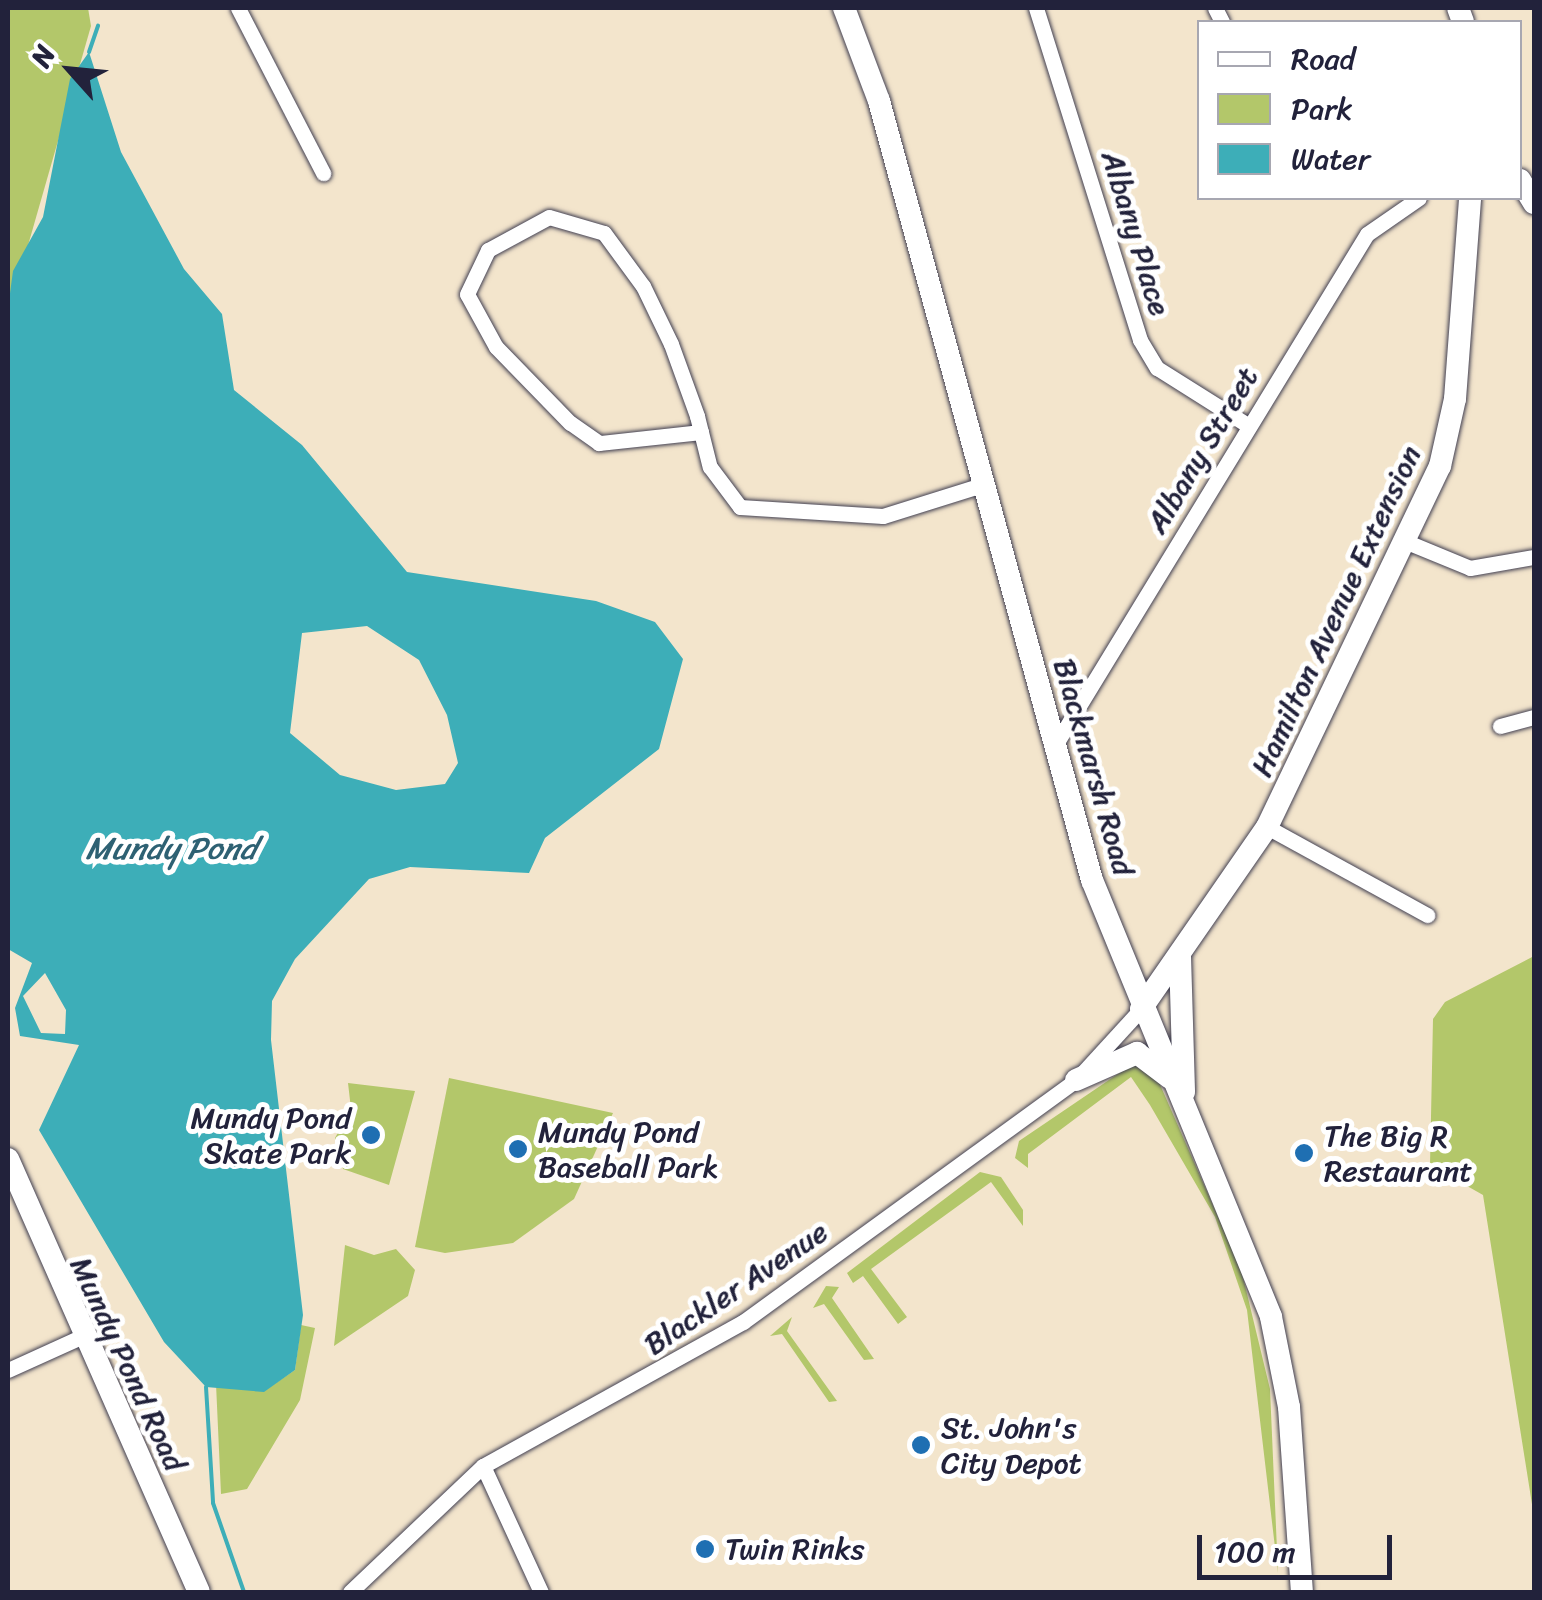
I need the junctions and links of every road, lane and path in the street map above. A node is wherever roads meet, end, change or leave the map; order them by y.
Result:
1 (238, 8) edge
2 (844, 8) edge
3 (1036, 8) edge
4 (324, 173) dead end
5 (1416, 200) edge
6 (1470, 200) edge
7 (1249, 426) junction
8 (702, 432) junction
9 (985, 484) junction
10 (1406, 542) junction
11 (1534, 557) edge
12 (1534, 717) edge
13 (1500, 726) dead end
14 (1052, 750) junction
15 (1267, 827) junction
16 (1427, 915) dead end
17 (1180, 956) junction
18 (1128, 964) junction
19 (1141, 1010) junction
20 (1076, 1080) junction
21 (1184, 1097) junction
22 (8, 1159) edge
23 (83, 1336) junction
24 (8, 1370) edge
25 (483, 1466) junction
26 (199, 1592) edge
27 (350, 1592) edge
28 (541, 1592) edge
29 (1302, 1592) edge

1 - 4 street
2 - 9 street, Blackmarsh Road
3 - 7 street, Albany Place
5 - 7 street, Albany Street
6 - 10 street, Hamilton Avenue Extension
7 - 14 street, Albany Street
8 - 8 street
8 - 9 street
9 - 14 street, Blackmarsh Road
10 - 11 street
10 - 15 street, Hamilton Avenue Extension
12 - 13 street
14 - 18 street, Blackmarsh Road
15 - 16 street
15 - 17 street, Hamilton Avenue Extension
17 - 18 street
17 - 19 street, Hamilton Avenue Extension
17 - 21 street
18 - 19 street, Blackmarsh Road
19 - 20 street, Blackler Avenue
19 - 21 street, Blackmarsh Road
20 - 21 street
20 - 25 street, Blackler Avenue
21 - 29 street, Blackmarsh Road
22 - 23 street, Mundy Pond Road
23 - 24 street
23 - 26 street, Mundy Pond Road
25 - 27 street, Blackler Avenue
25 - 28 street

